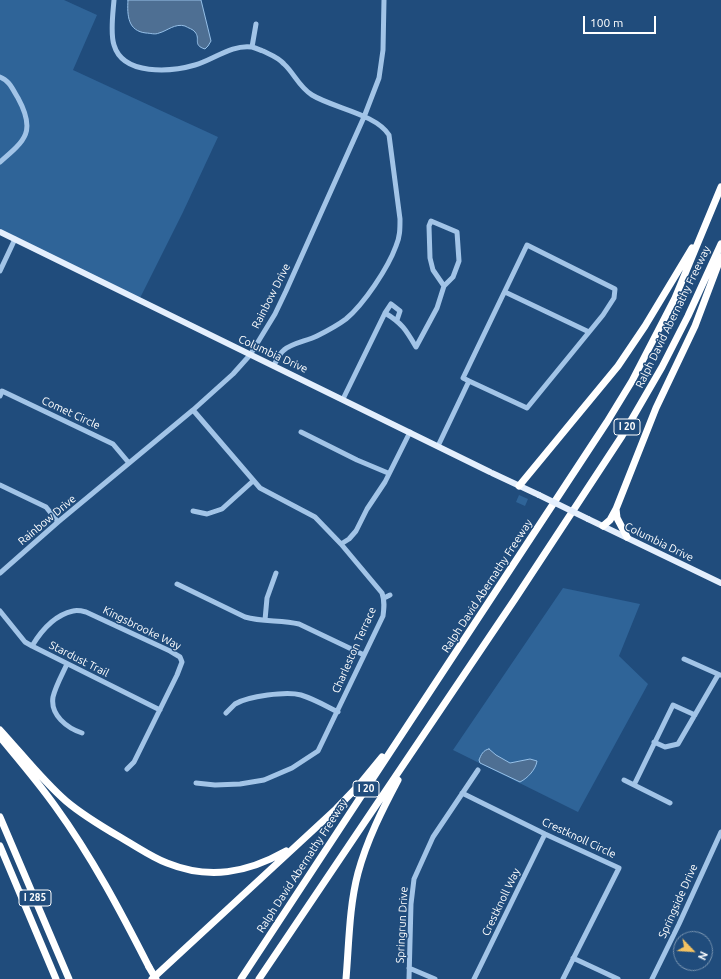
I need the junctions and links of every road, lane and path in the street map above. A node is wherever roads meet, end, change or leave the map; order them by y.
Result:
1 (114, 0) edge
2 (384, 0) edge
3 (256, 24) dead end
4 (252, 47) junction
5 (0, 77) edge
6 (364, 117) junction
7 (0, 162) edge
8 (721, 187) edge
9 (708, 220) junction
10 (0, 232) edge
11 (15, 239) junction
12 (721, 244) edge
13 (721, 257) edge
14 (0, 271) edge
15 (444, 286) junction
16 (505, 292) junction
17 (385, 313) junction
18 (397, 320) junction
19 (589, 332) junction
20 (250, 355) junction
21 (274, 365) junction
22 (469, 381) junction
23 (0, 396) edge
24 (343, 399) junction
25 (193, 410) junction
26 (301, 432) dead end
27 (410, 432) junction
28 (438, 446) junction
29 (129, 463) junction
30 (388, 473) junction
31 (253, 481) junction
32 (0, 485) edge
33 (519, 486) junction
34 (616, 509) junction
35 (193, 511) dead end
36 (58, 522) junction
37 (602, 526) junction
38 (627, 537) junction
39 (341, 544) junction
40 (0, 573) edge
41 (276, 574) dead end
42 (721, 583) edge
43 (177, 584) dead end
44 (390, 595) dead end
45 (384, 598) junction
46 (0, 611) edge
47 (265, 620) junction
48 (32, 646) junction
49 (364, 655) junction
50 (684, 659) dead end
51 (67, 664) junction
52 (449, 664) junction
53 (719, 675) edge
54 (160, 710) junction
55 (338, 712) junction
56 (226, 713) dead end
57 (695, 715) junction
58 (0, 730) edge
59 (82, 733) dead end
60 (0, 737) edge
61 (654, 742) junction
62 (410, 754) junction
63 (127, 769) dead end
64 (478, 770) dead end
65 (624, 780) dead end
66 (196, 783) dead end
67 (634, 785) junction
68 (462, 793) junction
69 (670, 803) dead end
70 (0, 817) edge
71 (721, 832) edge
72 (545, 834) junction
73 (301, 841) junction
74 (0, 846) edge
75 (573, 958) junction
76 (409, 968) junction
77 (56, 979) edge
78 (70, 979) edge
79 (152, 979) edge
80 (156, 979) edge
81 (241, 979) edge
82 (259, 979) edge
83 (346, 979) edge
84 (409, 979) edge
85 (435, 979) edge
86 (474, 979) edge
87 (563, 979) edge
88 (618, 979) edge
89 (652, 979) edge

1 - 4 street
2 - 6 street, Rainbow Drive
3 - 4 street
4 - 6 street
5 - 7 street
6 - 20 street, Rainbow Drive
6 - 21 street
8 - 9 highway, Ralph David Abernathy Freeway / I 20
9 - 33 highway
9 - 52 highway, Ralph David Abernathy Freeway / I 20
10 - 11 main road, Columbia Drive
11 - 14 street
11 - 20 main road, Columbia Drive
12 - 62 highway, Ralph David Abernathy Freeway / I 20
13 - 34 highway
15 - 15 street
15 - 18 street
16 - 19 street
16 - 19 street
16 - 22 street
17 - 18 street
17 - 18 street
17 - 24 street
19 - 22 street
20 - 21 main road, Columbia Drive
20 - 25 street, Rainbow Drive
21 - 24 main road, Columbia Drive
22 - 28 street
23 - 29 street, Comet Circle
24 - 27 main road, Columbia Drive
25 - 29 street, Rainbow Drive
25 - 31 street, Charleston Terrace
26 - 30 street
27 - 28 main road, Columbia Drive
27 - 30 street
28 - 33 main road, Columbia Drive
29 - 36 street, Rainbow Drive
30 - 39 street
31 - 35 street
31 - 39 street, Charleston Terrace
32 - 36 street
33 - 37 main road, Columbia Drive, bridge
34 - 37 highway
34 - 38 highway
36 - 40 street, Rainbow Drive
37 - 38 main road, Columbia Drive
38 - 42 main road, Columbia Drive
39 - 45 street, Charleston Terrace
41 - 47 street
43 - 47 street
44 - 45 street
45 - 49 street, Charleston Terrace
46 - 48 street, Stardust Trail
47 - 49 street
48 - 51 street, Stardust Trail
48 - 54 street, Kingsbrooke Way
49 - 55 street, Charleston Terrace
50 - 53 street
51 - 54 street, Stardust Trail
51 - 59 street
52 - 73 highway
52 - 81 highway, Ralph David Abernathy Freeway / I 20
53 - 57 street
54 - 63 street, Kingsbrooke Way
55 - 56 street
55 - 66 street, Charleston Terrace
57 - 61 street
57 - 61 street
58 - 73 highway
60 - 80 highway, bridge
61 - 67 street
62 - 82 highway, Ralph David Abernathy Freeway / I 20
62 - 83 highway
64 - 68 street, Springrun Drive
65 - 67 street
67 - 69 street
68 - 72 street, Crestknoll Circle
68 - 76 street, Springrun Drive
70 - 78 highway, I 285
71 - 89 street, Springside Drive
72 - 75 street, Crestknoll Circle
72 - 86 street, Crestknoll Way
73 - 79 highway
74 - 77 highway, I 285
75 - 87 street, Crestknoll Circle
75 - 88 street
76 - 84 street, Springrun Drive
76 - 85 street

